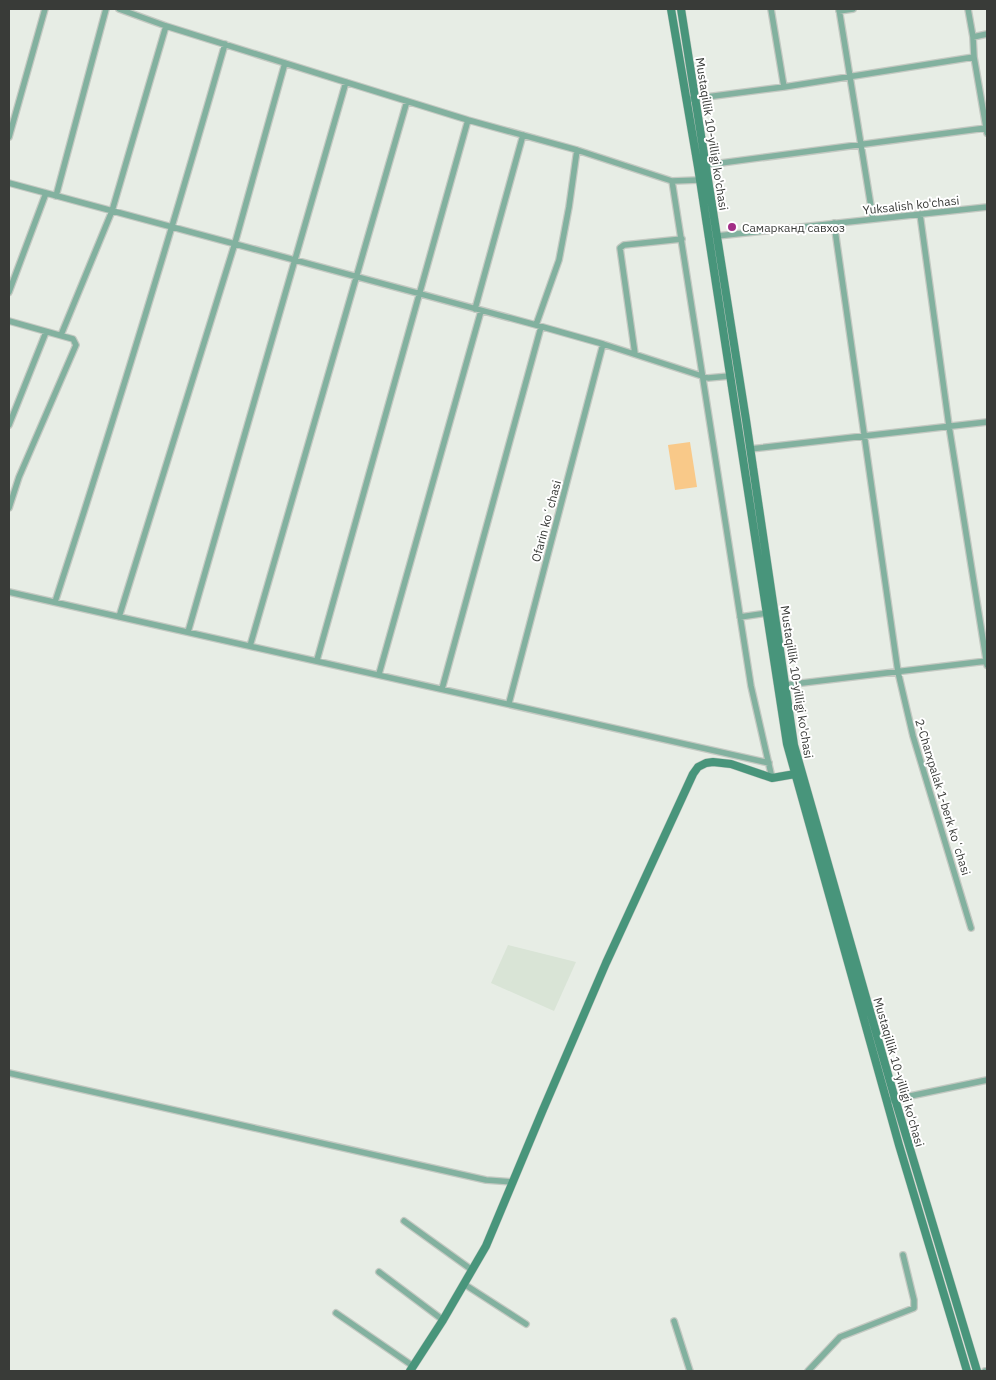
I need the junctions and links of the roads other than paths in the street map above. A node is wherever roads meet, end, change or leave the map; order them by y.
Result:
1 (45, 9) edge
2 (106, 9) edge
3 (119, 9) edge
4 (671, 9) edge
5 (681, 9) edge
6 (771, 9) edge
7 (853, 9) edge
8 (968, 9) edge
9 (839, 10) edge
10 (166, 26) junction
11 (987, 34) edge
12 (973, 37) junction
13 (225, 44) junction
14 (974, 57) junction
15 (286, 63) junction
16 (849, 76) junction
17 (346, 82) junction
18 (784, 87) junction
19 (691, 99) junction
20 (407, 101) junction
21 (468, 120) junction
22 (987, 131) edge
23 (524, 136) junction
24 (9, 137) edge
25 (861, 145) junction
26 (577, 150) junction
27 (706, 165) junction
28 (672, 180) junction
29 (699, 180) junction
30 (9, 183) edge
31 (46, 193) junction
32 (56, 196) junction
33 (987, 207) edge
34 (112, 211) junction
35 (920, 214) junction
36 (873, 219) junction
37 (834, 223) junction
38 (173, 227) junction
39 (717, 236) junction
40 (682, 239) junction
41 (235, 243) junction
42 (296, 260) junction
43 (356, 276) junction
44 (9, 292) edge
45 (419, 294) junction
46 (478, 310) junction
47 (9, 321) edge
48 (539, 326) junction
49 (46, 332) junction
50 (61, 336) junction
51 (603, 344) junction
52 (635, 354) junction
53 (705, 377) junction
54 (726, 377) junction
55 (987, 422) edge
56 (9, 425) edge
57 (949, 426) junction
58 (865, 436) junction
59 (750, 449) junction
60 (9, 508) edge
61 (9, 592) edge
62 (55, 602) junction
63 (764, 614) junction
64 (119, 617) junction
65 (740, 617) junction
66 (188, 632) junction
67 (250, 646) junction
68 (317, 660) junction
69 (987, 662) edge
70 (898, 672) junction
71 (378, 674) junction
72 (786, 685) junction
73 (442, 688) junction
74 (509, 703) junction
75 (769, 763) junction
76 (795, 774) junction
77 (772, 778) junction
78 (971, 928) dead end
79 (9, 1073) edge
80 (986, 1081) edge
81 (987, 1088) edge
82 (891, 1100) junction
83 (513, 1182) junction
84 (404, 1221) dead end
85 (903, 1255) dead end
86 (472, 1270) junction
87 (380, 1272) dead end
88 (464, 1284) junction
89 (336, 1313) dead end
90 (443, 1320) junction
91 (674, 1320) dead end
92 (526, 1324) dead end
93 (411, 1369) edge
94 (690, 1371) edge
95 (808, 1371) edge
96 (967, 1371) edge
97 (977, 1371) edge

1 - 24 street
2 - 32 street
3 - 10 street
4 - 19 main road, Mustaqillik 10-yilligi ko'chasi
5 - 19 main road, Mustaqillik 10-yilligi ko'chasi
6 - 18 street
7 - 9 street
8 - 12 street
9 - 16 street
10 - 13 street
10 - 34 street
11 - 12 street
12 - 14 street
13 - 15 street
13 - 38 street
14 - 16 street
14 - 22 street
15 - 17 street
15 - 41 street
16 - 18 street
16 - 25 street
17 - 20 street
17 - 42 street
18 - 19 street
19 - 27 main road, Mustaqillik 10-yilligi ko'chasi
19 - 29 main road, Mustaqillik 10-yilligi ko'chasi
20 - 21 street
20 - 43 street
21 - 23 street
21 - 45 street
22 - 25 street
23 - 26 street
23 - 46 street
25 - 27 street
25 - 36 street
26 - 28 street
26 - 48 street
27 - 39 main road, Mustaqillik 10-yilligi ko'chasi
28 - 29 street
28 - 40 street
29 - 54 main road, Mustaqillik 10-yilligi ko'chasi
30 - 31 street
31 - 32 street
31 - 44 street
32 - 34 street
33 - 35 street, Yuksalish ko'chasi
34 - 38 street
34 - 50 street
35 - 36 street, Yuksalish ko'chasi
35 - 57 street
36 - 37 street, Yuksalish ko'chasi
37 - 39 street, Yuksalish ko'chasi
37 - 58 street, 2-Charxpalak 1-berk koʻchasi
38 - 41 street
38 - 62 street
39 - 59 main road, Mustaqillik 10-yilligi ko'chasi
40 - 52 street
40 - 53 street
41 - 42 street
41 - 64 street
42 - 43 street
42 - 66 street
43 - 45 street
43 - 67 street
45 - 46 street
45 - 68 street
46 - 48 street
46 - 71 street
47 - 49 street
48 - 51 street
48 - 73 street
49 - 50 street
49 - 56 street
50 - 60 street
51 - 52 street
51 - 74 street, Ofarin koʻchasi
52 - 53 street
53 - 54 street
53 - 65 street
54 - 63 main road, Mustaqillik 10-yilligi ko'chasi
55 - 57 street
57 - 58 street
57 - 69 street
58 - 59 street
58 - 70 street, 2-Charxpalak 1-berk koʻchasi
59 - 72 main road, Mustaqillik 10-yilligi ko'chasi
61 - 62 street
62 - 64 street
63 - 65 street
63 - 76 main road, Mustaqillik 10-yilligi ko'chasi
64 - 66 street
65 - 75 street
66 - 67 street
67 - 68 street
68 - 71 street
69 - 70 street
70 - 72 street
70 - 78 street, 2-Charxpalak 1-berk koʻchasi
71 - 73 street
72 - 82 main road, Mustaqillik 10-yilligi ko'chasi
73 - 74 street
74 - 75 street
75 - 77 street
76 - 77 main road
76 - 82 main road, Mustaqillik 10-yilligi ko'chasi
77 - 83 main road
79 - 83 street
80 - 81 street
80 - 82 street
82 - 96 main road, Mustaqillik 10-yilligi ko'chasi
82 - 97 main road, Mustaqillik 10-yilligi ko'chasi
83 - 86 main road
84 - 86 street
85 - 95 street
86 - 88 main road
87 - 90 street
88 - 90 main road
88 - 92 street
89 - 93 street
90 - 93 main road
91 - 94 street

